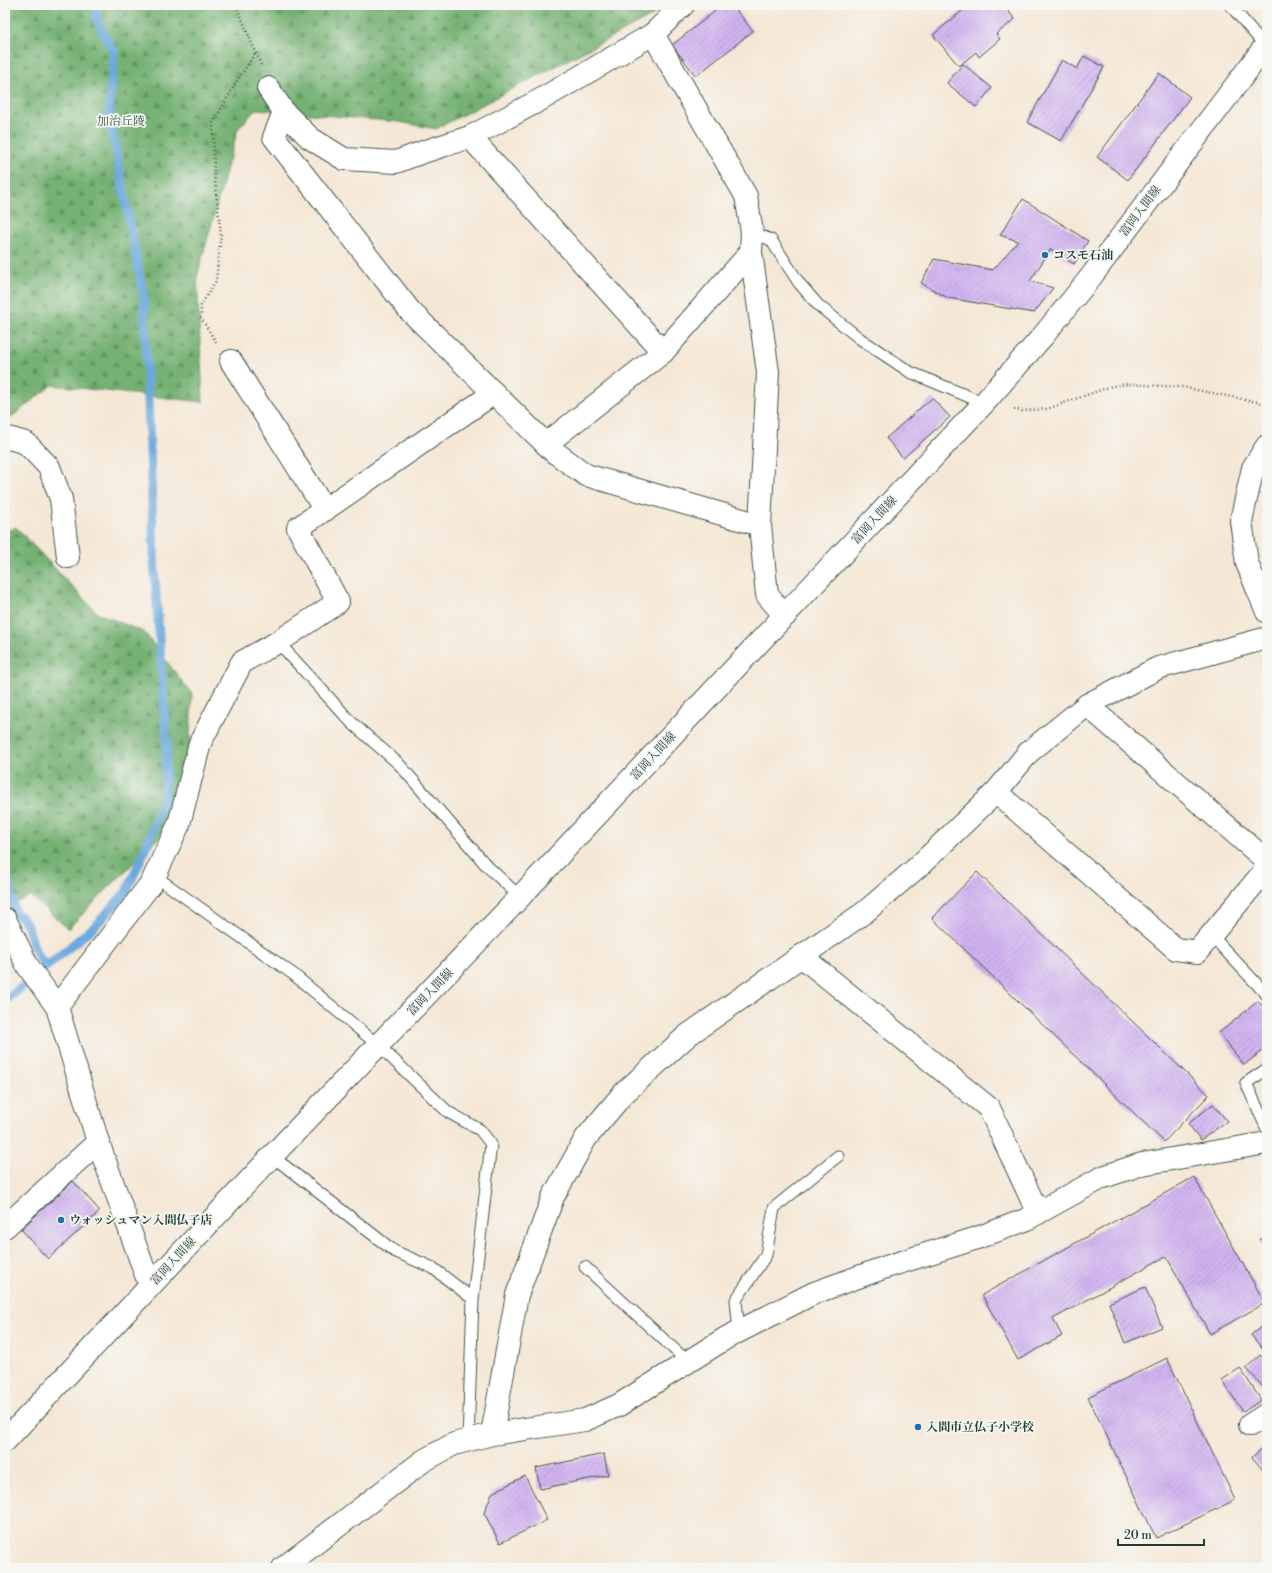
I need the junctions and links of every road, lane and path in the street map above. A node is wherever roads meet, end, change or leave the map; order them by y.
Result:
1 (236, 5) edge
2 (683, 5) edge
3 (1230, 5) edge
4 (653, 34) junction
5 (1266, 46) edge
6 (256, 52) junction
7 (268, 88) joint
8 (284, 112) junction
9 (470, 138) junction
10 (751, 242) junction
11 (663, 352) junction
12 (231, 361) joint
13 (494, 393) junction
14 (984, 402) junction
15 (1267, 404) edge
16 (5, 437) edge
17 (546, 444) junction
18 (1267, 446) edge
19 (325, 510) junction
20 (760, 525) junction
21 (68, 557) dead end
22 (1262, 585) edge
23 (1267, 612) edge
24 (785, 616) junction
25 (1267, 638) edge
26 (278, 642) junction
27 (1087, 705) junction
28 (996, 792) junction
29 (1267, 861) edge
30 (1267, 868) edge
31 (155, 876) junction
32 (520, 897) junction
33 (5, 919) edge
34 (1212, 936) junction
35 (801, 956) junction
36 (1267, 995) edge
37 (57, 1007) junction
38 (378, 1045) junction
39 (1267, 1069) edge
40 (1267, 1129) edge
41 (98, 1142) junction
42 (1267, 1143) edge
43 (272, 1156) junction
44 (838, 1156) dead end
45 (1038, 1213) junction
46 (5, 1227) edge
47 (585, 1268) dead end
48 (150, 1286) junction
49 (473, 1299) junction
50 (739, 1332) junction
51 (688, 1362) junction
52 (492, 1434) junction
53 (468, 1440) junction
54 (5, 1441) edge
55 (283, 1568) edge

1 - 6 path
2 - 4 street
3 - 5 lane
4 - 9 street
4 - 10 street
5 - 14 street, 富岡入間線
6 - 7 path
6 - 12 path
7 - 8 street
8 - 9 street
8 - 13 street
9 - 11 street
10 - 11 street
10 - 14 lane
10 - 20 street
11 - 17 street
12 - 19 street
13 - 17 street
13 - 19 street
14 - 15 path
14 - 24 street, 富岡入間線
16 - 21 street
17 - 20 street
18 - 22 street
19 - 26 street
20 - 24 street
22 - 23 street
24 - 32 street, 富岡入間線
25 - 27 street
26 - 31 street
26 - 32 lane
27 - 28 street
27 - 29 street
28 - 34 street
28 - 35 street
30 - 34 street
31 - 37 street
31 - 38 lane
32 - 38 street, 富岡入間線
33 - 37 street
34 - 36 lane
35 - 45 street
35 - 52 street
37 - 41 street
38 - 43 street, 富岡入間線
38 - 49 lane
39 - 40 lane
41 - 46 street
41 - 48 street
42 - 45 street
43 - 48 street, 富岡入間線
43 - 49 lane
44 - 50 lane
45 - 50 street
47 - 51 lane
48 - 54 street, 富岡入間線
49 - 53 lane
50 - 51 street
51 - 52 street
52 - 53 street
53 - 55 street

